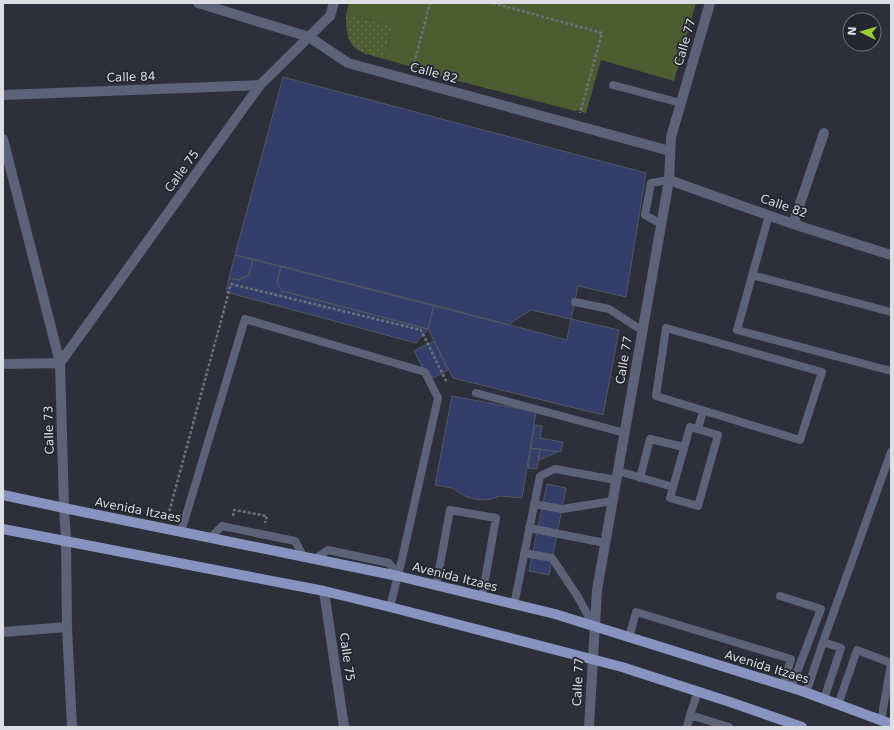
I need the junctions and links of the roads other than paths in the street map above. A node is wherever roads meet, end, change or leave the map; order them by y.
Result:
1 (198, 3) edge
2 (334, 3) edge
3 (710, 3) edge
4 (309, 37) junction
5 (260, 85) junction
6 (613, 85) dead end
7 (3, 95) edge
8 (681, 103) junction
9 (824, 133) dead end
10 (3, 138) edge
11 (670, 151) junction
12 (669, 180) junction
13 (769, 216) junction
14 (661, 224) junction
15 (793, 224) junction
16 (891, 255) edge
17 (752, 275) junction
18 (574, 302) dead end
19 (891, 312) edge
20 (643, 331) junction
21 (60, 363) junction
22 (3, 364) edge
23 (891, 371) edge
24 (476, 393) dead end
25 (703, 411) junction
26 (698, 429) junction
27 (625, 432) junction
28 (684, 447) junction
29 (891, 452) edge
30 (889, 464) edge
31 (617, 476) junction
32 (640, 478) junction
33 (673, 487) junction
34 (3, 495) edge
35 (613, 501) junction
36 (534, 504) junction
37 (64, 508) junction
38 (529, 528) junction
39 (3, 529) edge
40 (181, 532) junction
41 (66, 540) junction
42 (605, 543) junction
43 (524, 553) junction
44 (398, 576) junction
45 (436, 586) junction
46 (324, 591) junction
47 (780, 596) dead end
48 (482, 597) junction
49 (514, 605) junction
50 (390, 607) junction
51 (67, 627) junction
52 (594, 627) junction
53 (3, 632) edge
54 (629, 638) junction
55 (823, 642) junction
56 (592, 659) junction
57 (891, 664) edge
58 (787, 687) junction
59 (698, 691) junction
60 (806, 693) junction
61 (824, 699) junction
62 (838, 705) junction
63 (690, 715) junction
64 (886, 723) edge
65 (791, 725) edge
66 (72, 727) edge
67 (344, 727) edge
68 (589, 727) edge
69 (687, 727) edge
70 (729, 727) edge
71 (802, 727) edge

1 - 4 street, Calle 82
2 - 4 street, Calle 75
3 - 8 street, Calle 77
4 - 5 street, Calle 75
4 - 11 street, Calle 82
5 - 7 street, Calle 84
5 - 21 street, Calle 75
6 - 8 lane
8 - 11 street, Calle 77
9 - 15 street
10 - 21 street, Calle 73
11 - 12 street, Calle 77
12 - 13 street, Calle 82
12 - 14 street, Calle 77
12 - 14 lane
13 - 15 street, Calle 82
13 - 17 lane
14 - 20 street, Calle 77
15 - 16 street, Calle 82
17 - 19 lane
17 - 23 lane
18 - 20 lane
20 - 27 street, Calle 77
21 - 22 street
21 - 37 street, Calle 73
24 - 27 lane
25 - 25 lane
25 - 26 lane
26 - 28 lane
26 - 33 lane
27 - 31 street, Calle 77
28 - 32 lane
28 - 33 lane
29 - 30 lane
30 - 55 lane
31 - 32 lane
31 - 35 street, Calle 77
31 - 36 lane
32 - 33 lane
34 - 37 main road, Avenida Itzaes
35 - 36 lane
35 - 42 street, Calle 77
36 - 38 lane
37 - 40 main road, Avenida Itzaes
37 - 41 street, Calle 73
38 - 42 lane
38 - 43 lane
39 - 41 main road
40 - 44 main road, Avenida Itzaes
40 - 44 lane
41 - 46 main road
41 - 51 street, Calle 73
42 - 52 street, Calle 77
43 - 49 lane
43 - 52 lane
44 - 45 main road, Avenida Itzaes
44 - 50 lane
45 - 48 main road, Avenida Itzaes
45 - 48 lane
46 - 50 main road
46 - 67 street, Calle 75
47 - 58 lane
48 - 49 main road, Avenida Itzaes
49 - 52 main road, Avenida Itzaes
50 - 56 main road
51 - 53 street
51 - 66 street, Calle 73
52 - 54 main road, Avenida Itzaes
52 - 56 street, Calle 77
54 - 58 main road, Avenida Itzaes
54 - 58 lane
55 - 60 lane
55 - 61 lane
56 - 59 main road
56 - 68 street, Calle 77
57 - 62 lane
57 - 64 lane
58 - 60 main road, Avenida Itzaes
59 - 63 lane
59 - 65 main road
60 - 61 main road, Avenida Itzaes
61 - 62 main road, Avenida Itzaes
62 - 64 main road, Avenida Itzaes
63 - 69 lane
63 - 70 lane
65 - 71 main road

